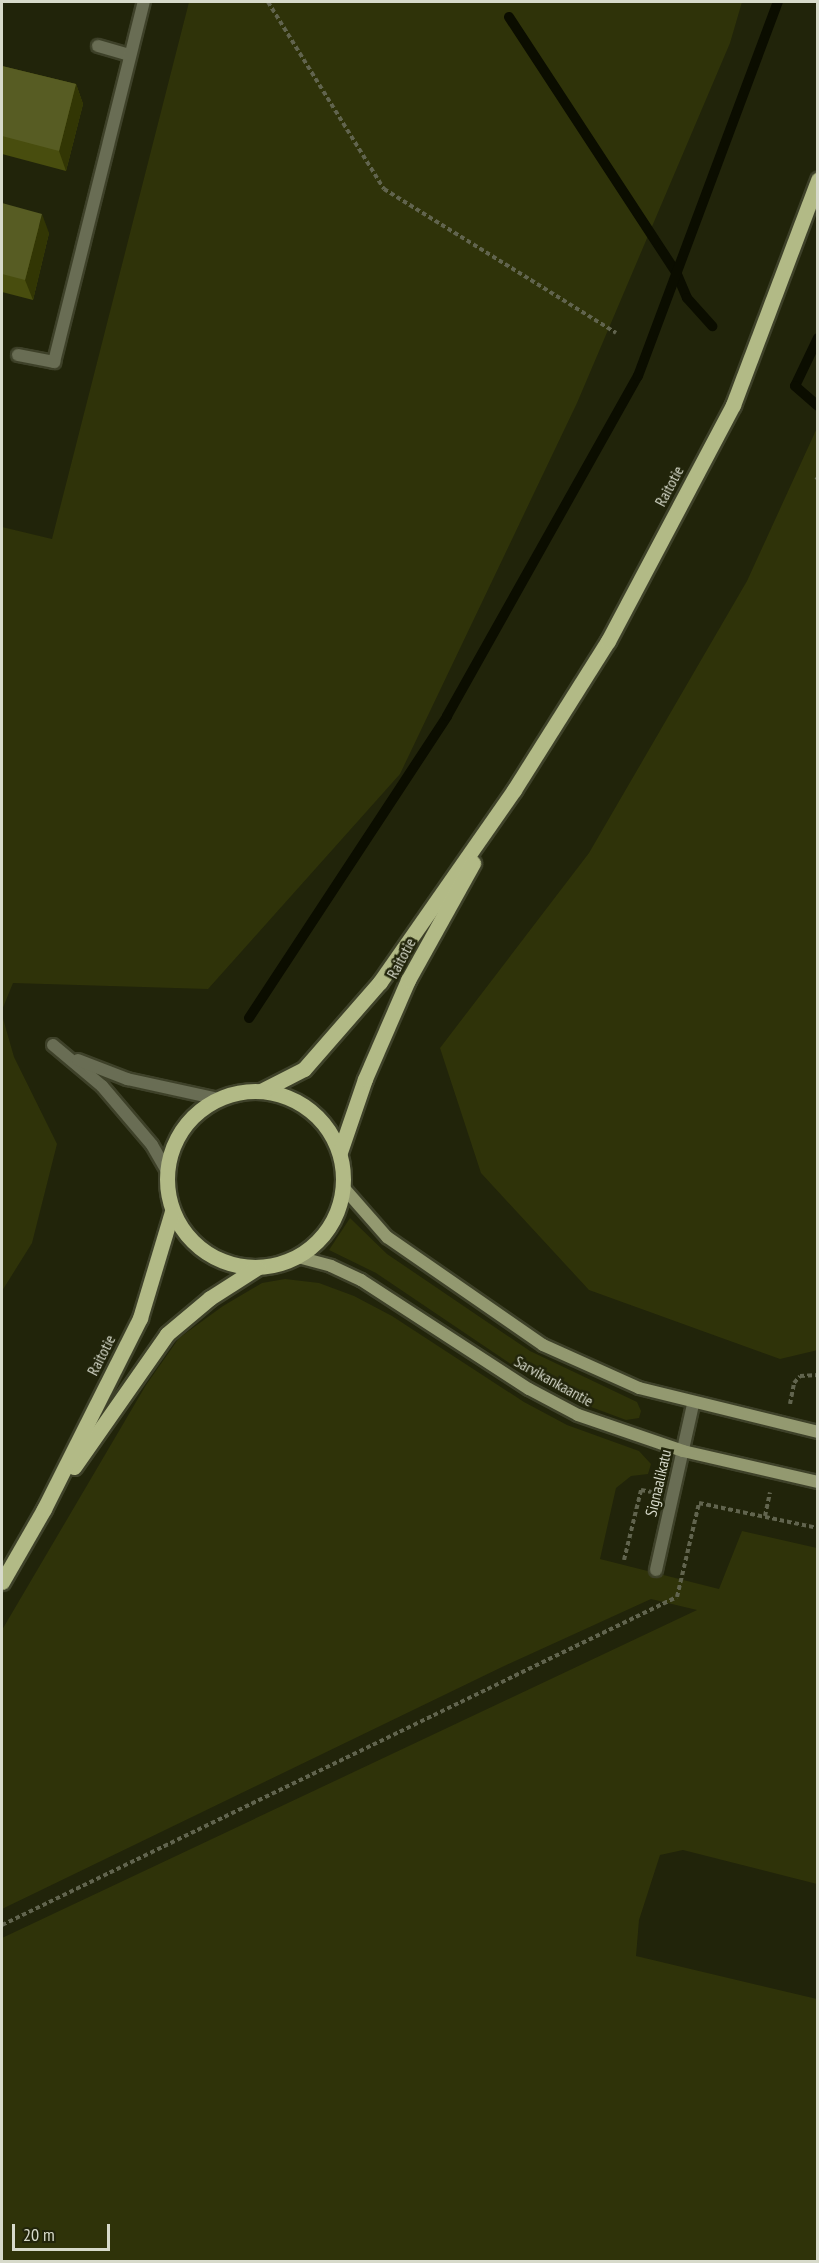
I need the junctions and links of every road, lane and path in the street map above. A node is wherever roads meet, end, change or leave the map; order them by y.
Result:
1 (144, 2) edge
2 (268, 2) edge
3 (98, 46) dead end
4 (130, 55) junction
5 (818, 180) edge
6 (616, 333) dead end
7 (18, 355) dead end
8 (514, 790) junction
9 (53, 1045) dead end
10 (72, 1058) junction
11 (261, 1091) junction
12 (218, 1099) junction
13 (340, 1152) junction
14 (166, 1171) junction
15 (344, 1187) junction
16 (172, 1211) junction
17 (298, 1257) junction
18 (257, 1268) junction
19 (693, 1404) junction
20 (818, 1432) edge
21 (683, 1450) junction
22 (818, 1482) edge
23 (44, 1509) junction
24 (818, 1528) edge
25 (656, 1570) dead end
26 (2, 1582) edge
27 (2, 1925) edge

1 - 4 street
2 - 6 path
3 - 4 street
4 - 7 street
5 - 8 main road, Raitotie
8 - 11 main road, Raitotie
8 - 13 main road, Raitotie
9 - 10 street
10 - 12 street
10 - 14 street
11 - 12 main road
11 - 13 main road
12 - 14 main road
13 - 15 main road
14 - 16 main road
15 - 17 main road
15 - 19 street, Sarvikankaantie
16 - 18 main road
16 - 23 main road, Raitotie
17 - 18 main road
17 - 21 street, Sarvikankaantie
18 - 23 main road, Raitotie
19 - 20 street, Sarvikankaantie
19 - 21 street, Signaalikatu
21 - 22 street, Sarvikankaantie
21 - 25 street, Signaalikatu
23 - 26 main road, Raitotie
24 - 27 path

